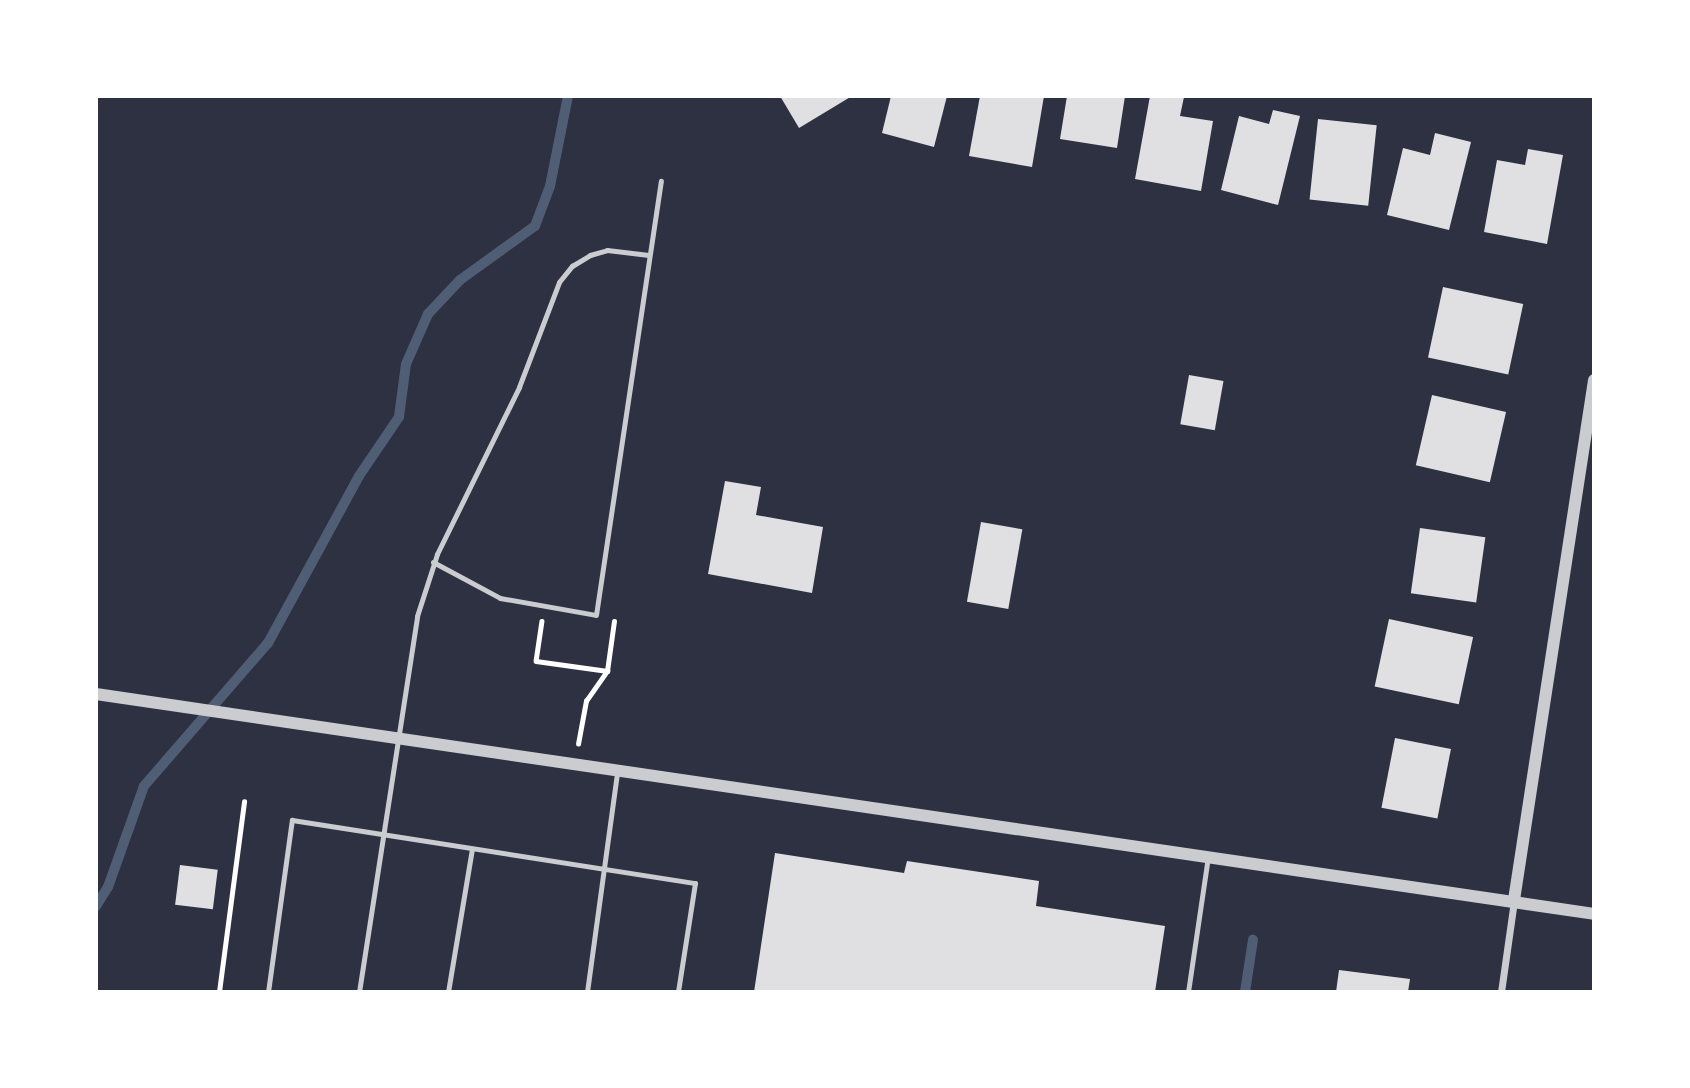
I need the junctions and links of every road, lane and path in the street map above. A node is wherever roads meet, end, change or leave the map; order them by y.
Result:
1 (661, 181) dead end
2 (649, 255) junction
3 (1594, 380) edge
4 (433, 562) junction
5 (544, 607) junction
6 (596, 615) junction
7 (607, 671) junction
8 (96, 694) edge
9 (398, 736) junction
10 (575, 762) junction
11 (618, 769) junction
12 (244, 802) dead end
13 (383, 834) junction
14 (472, 849) junction
15 (1209, 856) junction
16 (604, 870) junction
17 (1514, 900) junction
18 (1594, 914) edge
19 (219, 992) edge
20 (268, 992) edge
21 (359, 992) edge
22 (448, 992) edge
23 (587, 992) edge
24 (678, 992) edge
25 (1188, 992) edge
26 (1501, 992) edge

1 - 2 lane
2 - 4 lane
2 - 6 lane
3 - 17 street
4 - 5 lane
4 - 9 lane
5 - 6 lane
5 - 7 path
6 - 7 path
7 - 10 path
8 - 9 street
9 - 10 street
9 - 13 lane
10 - 11 street
11 - 15 street
11 - 16 lane
12 - 19 path
13 - 14 lane
13 - 20 lane
13 - 21 lane
14 - 16 lane
14 - 22 lane
15 - 17 street
15 - 25 lane
16 - 23 lane
16 - 24 lane
17 - 18 street
17 - 26 street

